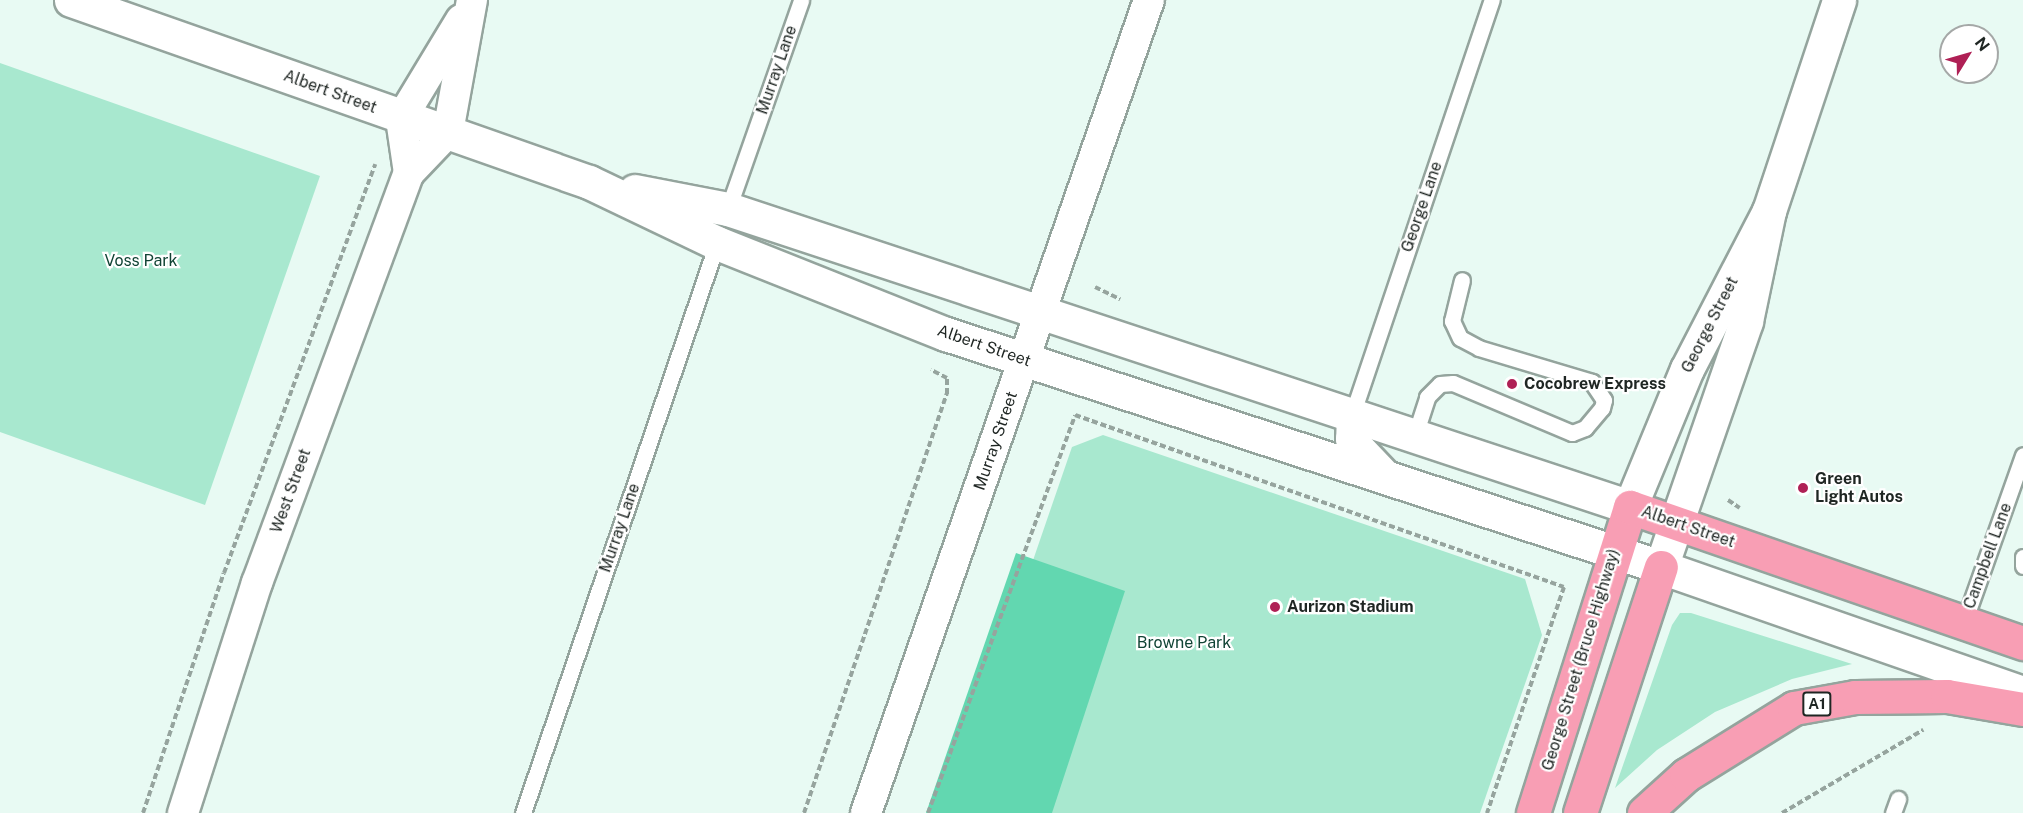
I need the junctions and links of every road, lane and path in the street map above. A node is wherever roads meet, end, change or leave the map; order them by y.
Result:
1 (71, 0) edge
2 (801, 0) edge
3 (1149, 0) edge
4 (1492, 0) edge
5 (1839, 0) edge
6 (471, 3) edge
7 (401, 119) junction
8 (448, 132) junction
9 (409, 173) junction
10 (589, 182) junction
11 (728, 209) junction
12 (1768, 211) junction
13 (717, 243) junction
14 (1462, 280) dead end
15 (1095, 287) dead end
16 (1120, 299) dead end
17 (1040, 313) junction
18 (1024, 361) junction
19 (932, 370) dead end
20 (1352, 415) junction
21 (1414, 435) junction
22 (2023, 455) edge
23 (1390, 480) junction
24 (1630, 507) junction
25 (1678, 522) junction
26 (1613, 554) junction
27 (2023, 557) edge
28 (2023, 566) edge
29 (1661, 567) junction
30 (1964, 622) junction
31 (2023, 643) edge
32 (2023, 693) edge
33 (2023, 708) edge
34 (1933, 725) dead end
35 (183, 813) edge
36 (523, 813) edge
37 (804, 813) edge
38 (866, 813) edge
39 (928, 813) edge
40 (1487, 813) edge
41 (1533, 813) edge
42 (1580, 813) edge
43 (1644, 813) edge
44 (1782, 813) edge

1 - 7 street, Albert Street
2 - 11 lane, Murray Lane
3 - 17 street, Murray Street
4 - 20 lane, George Lane
5 - 12 street, George Street
6 - 7 street
6 - 8 street
7 - 8 street, Albert Street
7 - 9 street, West Street
8 - 9 street, West Street
8 - 10 street, Albert Street
9 - 35 street, West Street
10 - 11 street, Albert Street
10 - 13 street, Albert Street
11 - 17 street, Albert Street
12 - 24 street, George Street
12 - 25 street, George Street
13 - 18 street, Albert Street
13 - 36 lane, Murray Lane
14 - 21 lane
15 - 16 path
17 - 18 street, Murray Street
17 - 20 street, Albert Street
18 - 23 street, Albert Street
18 - 38 street, Murray Street
19 - 37 path
20 - 21 street, Albert Street
20 - 23 street, Albert Street
21 - 24 street, Albert Street
22 - 30 lane, Campbell Lane
23 - 26 street, Albert Street
24 - 25 highway, Albert Street
24 - 26 highway, George Street (Bruce Highway)
25 - 29 street, George Street
25 - 30 highway, Albert Street
26 - 29 street, Albert Street
26 - 41 highway, George Street (Bruce Highway)
27 - 28 lane
29 - 32 street, Albert Street
29 - 42 highway
30 - 31 highway, Albert Street
33 - 43 highway, A1
34 - 44 path
39 - 40 path

